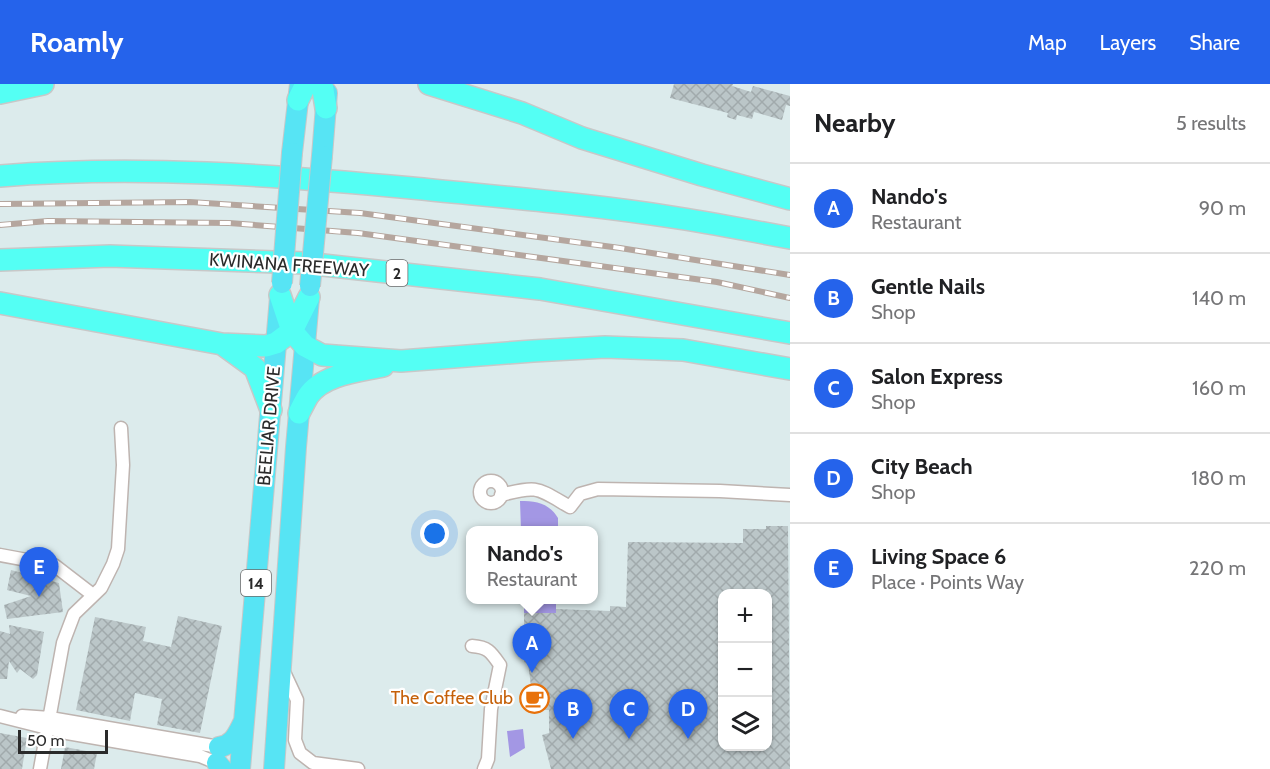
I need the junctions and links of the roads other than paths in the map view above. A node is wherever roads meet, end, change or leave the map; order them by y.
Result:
1 (44, 84) edge
2 (322, 84) edge
3 (328, 84) edge
4 (429, 84) edge
5 (301, 89) edge
6 (0, 93) edge
7 (326, 108) junction
8 (0, 168) edge
9 (36, 173) junction
10 (0, 176) edge
11 (790, 199) edge
12 (790, 238) edge
13 (0, 260) edge
14 (281, 289) joint
15 (310, 291) joint
16 (0, 303) edge
17 (790, 333) edge
18 (291, 340) junction
19 (222, 344) junction
20 (401, 361) junction
21 (790, 369) edge
22 (271, 410) junction
23 (299, 413) junction
24 (121, 428) dead end
25 (501, 490) dead end
26 (790, 495) edge
27 (0, 555) edge
28 (93, 595) junction
29 (472, 646) dead end
30 (281, 666) junction
31 (0, 715) edge
32 (244, 722) junction
33 (48, 723) junction
34 (220, 760) edge
35 (488, 766) edge
36 (40, 769) edge
37 (240, 769) edge
38 (274, 769) edge
39 (358, 769) edge

1 - 6 highway
2 - 7 highway
3 - 7 highway
4 - 11 highway
5 - 14 highway, bridge
7 - 15 highway, bridge
8 - 9 highway
9 - 10 highway
9 - 12 highway
13 - 17 highway, KWINANA FREEWAY / 2
14 - 18 highway
15 - 18 highway
16 - 19 highway
18 - 19 highway
18 - 20 highway
18 - 22 highway, BEELIAR DRIVE / 14
18 - 23 highway, BEELIAR DRIVE / 14
19 - 22 highway
20 - 21 highway
20 - 23 highway
22 - 32 highway, BEELIAR DRIVE / 14
23 - 30 highway, BEELIAR DRIVE / 14
24 - 28 street
25 - 26 street
27 - 28 street
28 - 33 street
29 - 35 street
30 - 38 highway, BEELIAR DRIVE / 14
30 - 39 street
31 - 33 street
32 - 34 highway
32 - 37 highway, BEELIAR DRIVE / 14
33 - 34 street
33 - 36 street

